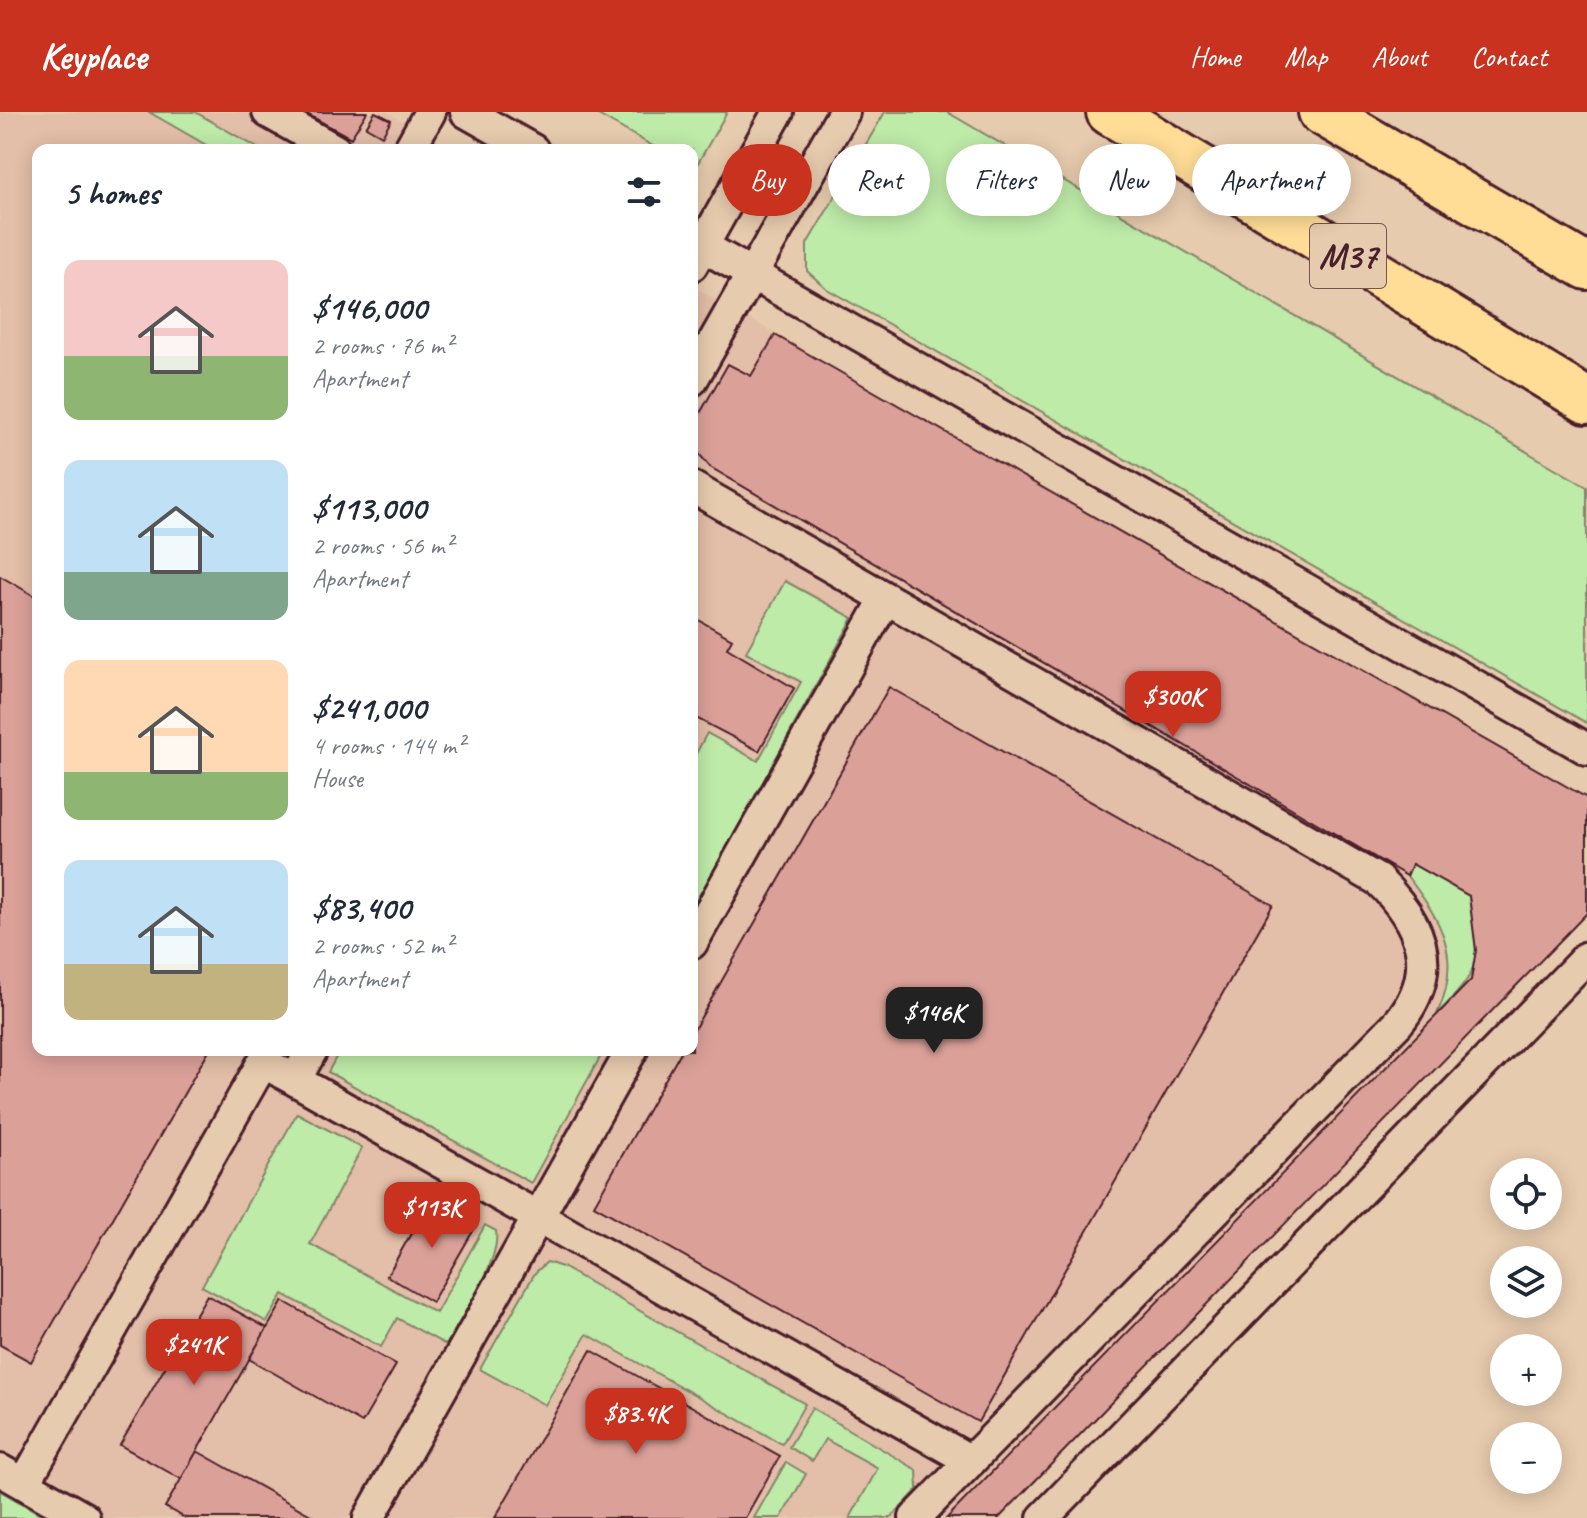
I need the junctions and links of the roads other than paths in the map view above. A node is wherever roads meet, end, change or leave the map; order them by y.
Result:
1 (268, 112) edge
2 (430, 112) edge
3 (466, 112) edge
4 (778, 112) edge
5 (844, 112) edge
6 (1109, 112) edge
7 (1321, 112) edge
8 (324, 144) edge
9 (412, 144) edge
10 (522, 144) edge
11 (698, 245) edge
12 (698, 251) edge
13 (1587, 267) edge
14 (752, 274) junction
15 (698, 369) edge
16 (1587, 401) edge
17 (698, 490) edge
18 (886, 598) junction
19 (1587, 749) edge
20 (698, 932) edge
21 (1587, 957) edge
22 (255, 1056) edge
23 (309, 1056) edge
24 (629, 1056) edge
25 (295, 1080) junction
26 (538, 1217) junction
27 (971, 1461) junction
28 (12, 1477) edge
29 (84, 1518) edge
30 (369, 1518) edge
31 (915, 1518) edge
32 (1043, 1518) edge

1 - 8 lane
2 - 9 lane
3 - 10 lane
4 - 11 lane
5 - 14 lane
6 - 16 highway, M37
7 - 13 highway
12 - 14 lane
14 - 15 lane
14 - 19 lane
17 - 18 lane
18 - 20 lane
18 - 27 lane
21 - 32 lane
22 - 25 lane
22 - 28 lane
23 - 25 lane
24 - 26 lane
25 - 26 lane
26 - 27 lane
26 - 30 lane
27 - 31 lane
28 - 29 lane

